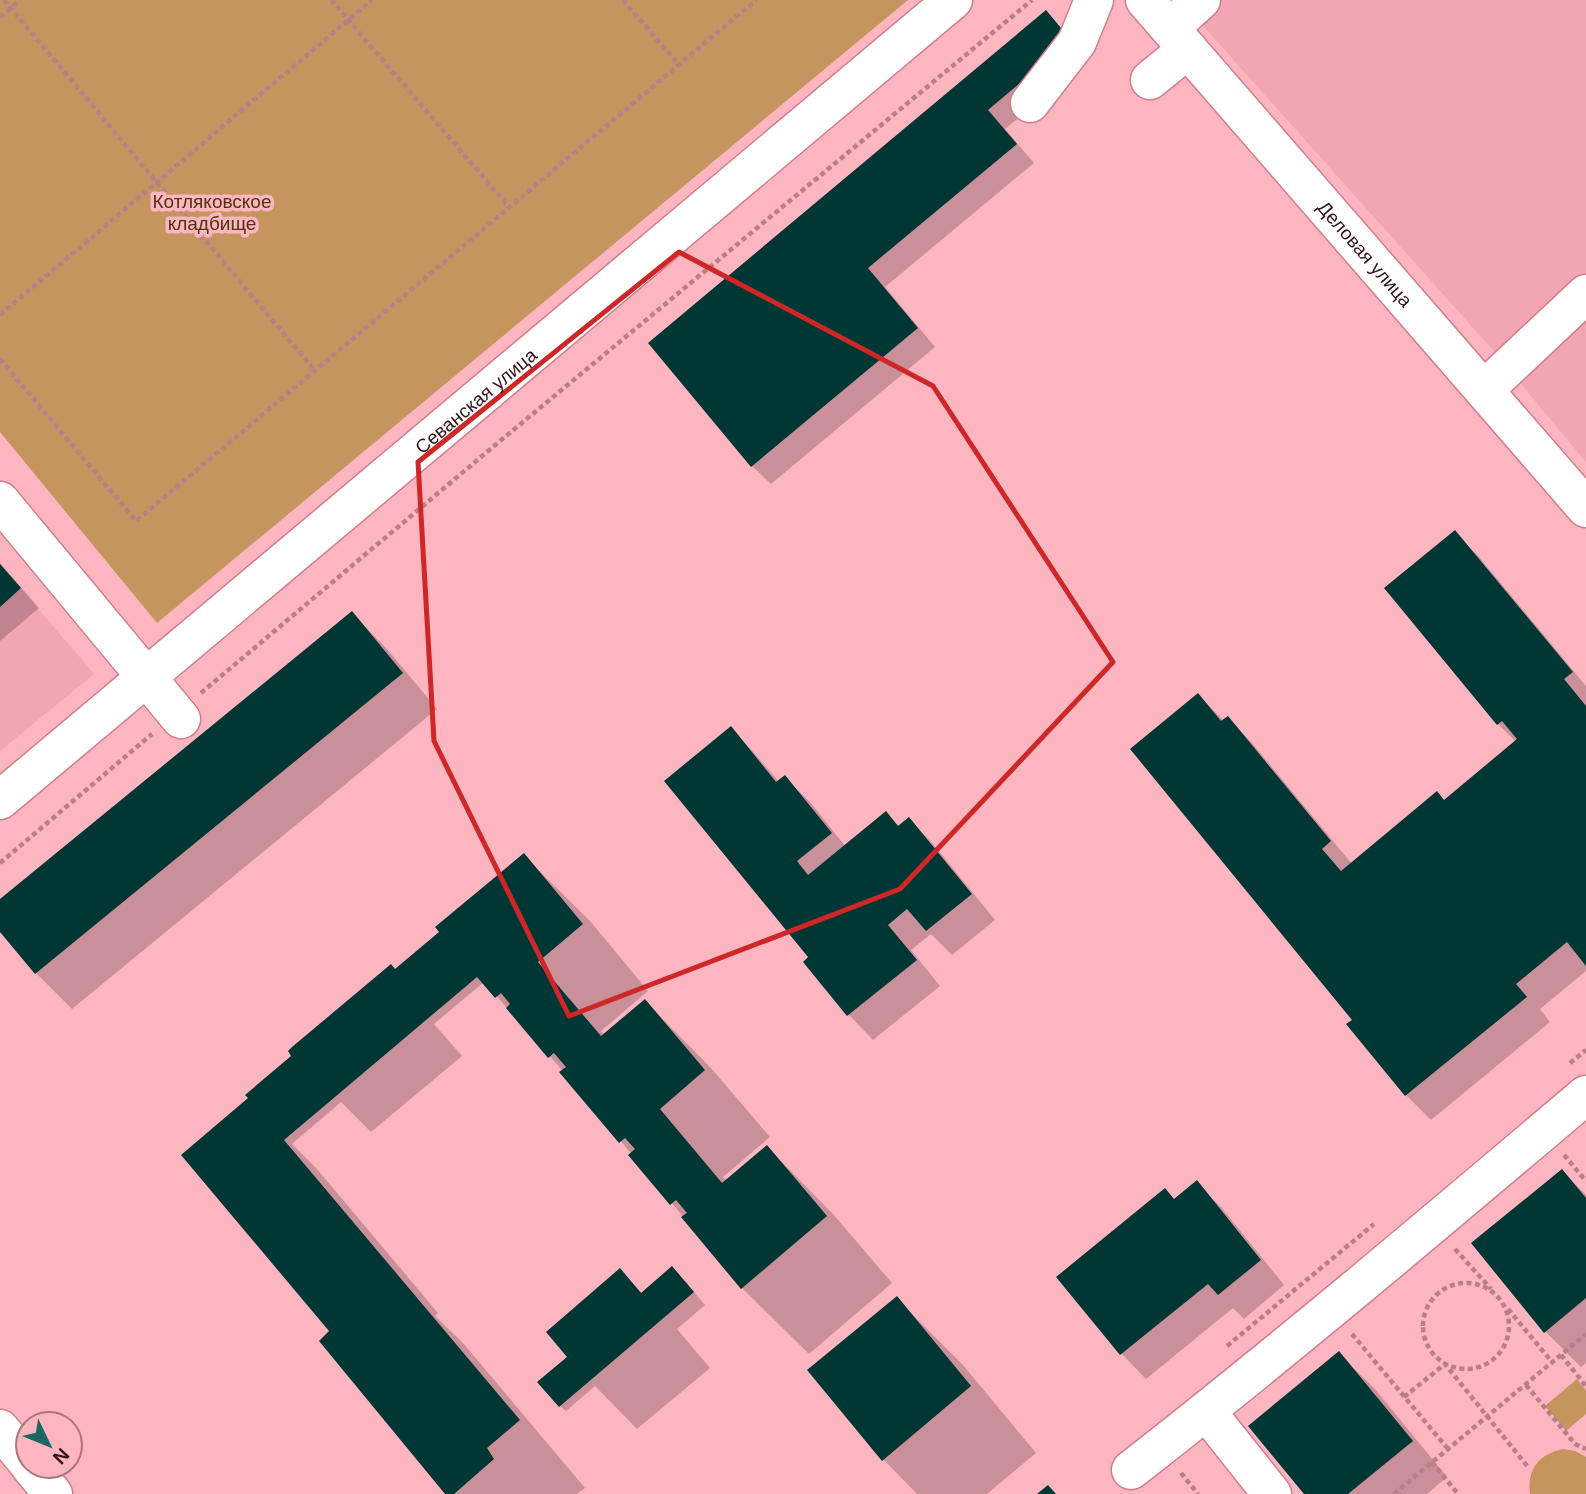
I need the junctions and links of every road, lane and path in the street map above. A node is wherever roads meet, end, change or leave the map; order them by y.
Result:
1 (4, 0) edge
2 (20, 0) edge
3 (331, 0) edge
4 (372, 0) edge
5 (623, 0) edge
6 (756, 0) edge
7 (953, 0) edge
8 (1032, 0) edge
9 (1094, 0) edge
10 (1145, 0) edge
11 (1201, 0) edge
12 (10, 8) junction
13 (0, 17) edge
14 (348, 20) junction
15 (1179, 39) junction
16 (678, 64) junction
17 (1150, 80) dead end
18 (1030, 103) dead end
19 (158, 181) junction
20 (509, 207) junction
21 (1586, 294) edge
22 (0, 315) edge
23 (0, 359) edge
24 (315, 370) junction
25 (1485, 389) junction
26 (0, 501) edge
27 (1586, 508) edge
28 (147, 677) junction
29 (179, 716) junction
30 (0, 800) edge
31 (0, 863) edge
32 (1586, 1095) edge
33 (1563, 1153) dead end
34 (1586, 1181) edge
35 (1435, 1223) junction
36 (1500, 1299) junction
37 (1331, 1308) junction
38 (1586, 1334) edge
39 (1561, 1355) junction
40 (1552, 1362) junction
41 (1445, 1364) junction
42 (1526, 1385) junction
43 (1586, 1386) edge
44 (1405, 1397) junction
45 (1206, 1411) junction
46 (1487, 1416) junction
47 (0, 1429) edge
48 (14, 1446) edge
49 (1448, 1449) junction
50 (1586, 1449) edge
51 (1432, 1462) junction
52 (1528, 1466) dead end
53 (1130, 1470) dead end
54 (41, 1480) edge
55 (53, 1494) edge
56 (1272, 1494) edge
57 (1394, 1494) edge
58 (1458, 1494) edge

1 - 12 path
2 - 12 path
3 - 14 path
4 - 14 path
5 - 16 path
6 - 16 path
7 - 28 street, Севанская улица
8 - 29 path
9 - 18 street
10 - 15 street, Деловая улица
11 - 15 street
12 - 13 path
12 - 19 path
14 - 19 path
14 - 20 path
15 - 17 street
15 - 25 street, Деловая улица
16 - 20 path
19 - 22 path
19 - 24 path
20 - 24 path
21 - 25 street
23 - 24 path
25 - 27 street, Деловая улица
26 - 28 street
28 - 29 street
28 - 30 street, Севанская улица
29 - 31 path
32 - 35 street
33 - 34 path
35 - 36 path
35 - 37 street
36 - 40 path
36 - 41 path
36 - 41 path
37 - 44 path
37 - 45 street
38 - 39 path
39 - 40 path
39 - 43 path
40 - 42 path
41 - 44 path
41 - 46 path
42 - 46 path
42 - 50 path
44 - 49 path
45 - 53 street
45 - 56 street
46 - 49 path
46 - 52 path
47 - 48 street
49 - 51 path
51 - 57 path
51 - 58 path
54 - 55 street

